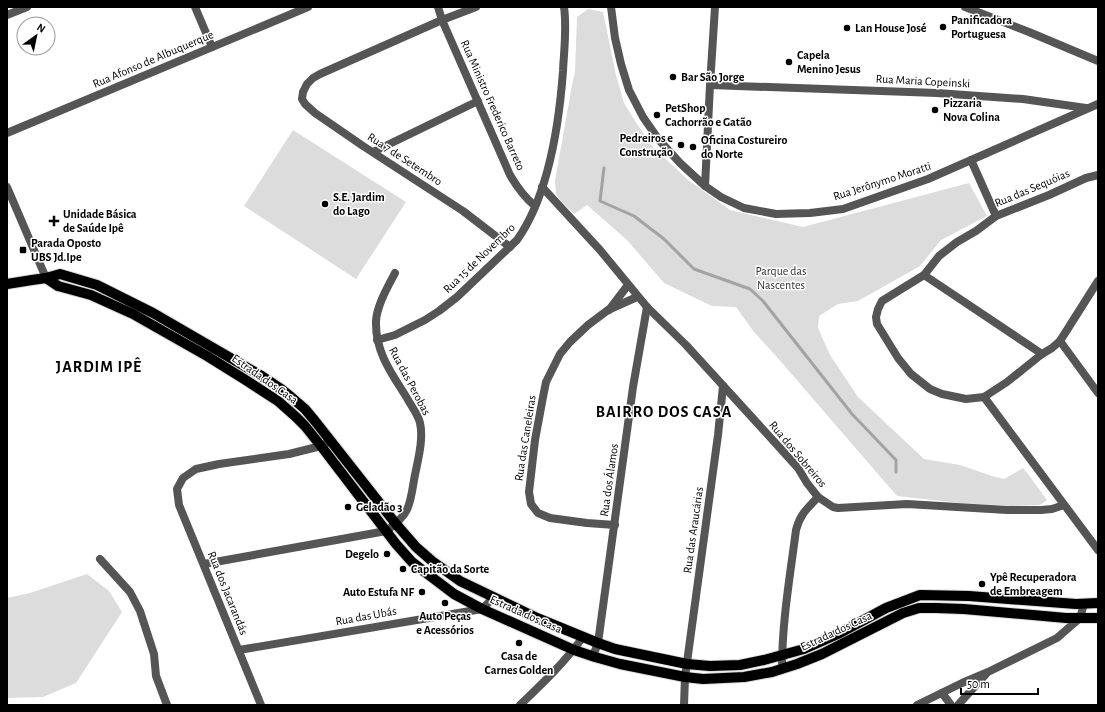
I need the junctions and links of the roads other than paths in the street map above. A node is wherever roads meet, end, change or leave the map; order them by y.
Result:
1 (27, 7) edge
2 (195, 7) edge
3 (308, 7) edge
4 (438, 7) edge
5 (476, 7) edge
6 (611, 7) edge
7 (715, 7) edge
8 (965, 7) edge
9 (565, 8) edge
10 (7, 15) edge
11 (442, 20) junction
12 (212, 47) junction
13 (1098, 61) edge
14 (710, 85) junction
15 (478, 101) junction
16 (1098, 104) edge
17 (1087, 108) junction
18 (7, 133) edge
19 (373, 152) junction
20 (972, 160) junction
21 (1098, 175) edge
22 (706, 186) junction
23 (7, 187) edge
24 (542, 187) junction
25 (535, 206) junction
26 (996, 216) junction
27 (510, 247) junction
28 (395, 273) dead end
29 (924, 275) junction
30 (46, 278) junction
31 (1098, 281) edge
32 (7, 284) edge
33 (628, 285) junction
34 (638, 297) junction
35 (647, 307) junction
36 (608, 310) junction
37 (377, 340) junction
38 (1060, 341) junction
39 (1042, 354) junction
40 (260, 376) junction
41 (254, 385) junction
42 (723, 386) junction
43 (1098, 393) edge
44 (984, 397) junction
45 (331, 441) junction
46 (321, 446) junction
47 (818, 497) junction
48 (1064, 505) junction
49 (396, 524) junction
50 (614, 525) junction
51 (386, 531) junction
52 (1098, 550) edge
53 (100, 559) dead end
54 (204, 564) junction
55 (494, 597) junction
56 (898, 603) junction
57 (1084, 604) junction
58 (1098, 604) edge
59 (482, 609) junction
60 (904, 613) junction
61 (1080, 618) junction
62 (1098, 618) edge
63 (583, 637) junction
64 (598, 643) junction
65 (239, 650) junction
66 (574, 650) junction
67 (782, 655) junction
68 (593, 656) junction
69 (687, 664) junction
70 (782, 668) junction
71 (988, 672) junction
72 (685, 677) junction
73 (942, 693) junction
74 (167, 705) edge
75 (261, 705) edge
76 (520, 705) edge
77 (684, 705) edge
78 (917, 705) edge
79 (951, 705) edge
80 (958, 705) edge

1 - 10 street
2 - 12 street
3 - 12 street, Rua Afonso de Albuquerque
4 - 11 street, Rua Ministro Frederico Barreto
5 - 11 street
6 - 22 street, Rua Jerônymo Moratti
7 - 14 street
8 - 13 street
9 - 24 street, Rua 15 de Novembro
11 - 15 street, Rua Ministro Frederico Barreto
11 - 19 street, Rua 7 de Setembro
12 - 18 street, Rua Afonso de Albuquerque
14 - 17 street, Rua Maria Copeinski
14 - 22 street
15 - 19 street
15 - 25 street, Rua Ministro Frederico Barreto
16 - 17 street, Rua Jerônymo Moratti
17 - 20 street, Rua Jerônymo Moratti
19 - 27 street, Rua 7 de Setembro
20 - 22 street, Rua Jerônymo Moratti
20 - 26 street
21 - 26 street, Rua das Sequóias
23 - 30 street
24 - 25 street, Rua 15 de Novembro
24 - 33 street
25 - 27 street, Rua 15 de Novembro
26 - 29 street, Rua das Sequóias
27 - 37 street, Rua 15 de Novembro
28 - 37 street, Rua das Perobas
29 - 39 street
29 - 44 street, Rua das Sequóias
30 - 32 main road, Estrada dos Casa
30 - 40 main road, Estrada dos Casa
30 - 41 main road, Estrada dos Casa
31 - 38 street
33 - 34 street
33 - 36 street, Rua das Caneleiras
34 - 35 street, Rua dos Sobreiros
34 - 36 street, Rua das Caneleiras
35 - 42 street, Rua dos Sobreiros
35 - 50 street, Rua dos Álamos
36 - 50 street, Rua das Caneleiras
37 - 49 street, Rua das Perobas
38 - 39 street
38 - 43 street
39 - 44 street
40 - 41 main road
40 - 45 main road, Estrada dos Casa
41 - 46 main road, Estrada dos Casa
42 - 47 street, Rua dos Sobreiros
42 - 69 street, Rua das Araucárias
44 - 48 street
45 - 46 street
45 - 49 main road, Estrada dos Casa
46 - 51 main road, Estrada dos Casa
46 - 54 street, Rua dos Jacarandás
47 - 48 street, Rua dos Sobreiros
47 - 67 street
48 - 52 street
49 - 51 street, Rua das Perobas
49 - 55 main road, Estrada dos Casa
50 - 64 street, Rua dos Álamos
51 - 54 street
51 - 59 main road, Estrada dos Casa
53 - 74 street
54 - 65 street, Rua dos Jacarandás
55 - 59 street
55 - 63 main road, Estrada dos Casa
56 - 57 main road, Estrada dos Casa
56 - 60 main road
56 - 67 main road, Estrada dos Casa
57 - 58 main road, Estrada dos Casa
57 - 61 street
59 - 65 street, Rua das Ubás
59 - 66 main road, Estrada dos Casa
60 - 61 main road, Estrada dos Casa
60 - 70 main road, Estrada dos Casa
61 - 62 main road, Estrada dos Casa
61 - 71 street
63 - 64 main road, Estrada dos Casa
63 - 66 street
64 - 68 street, Rua dos Álamos
64 - 69 main road, Estrada dos Casa
65 - 75 street, Rua dos Jacarandás
66 - 68 main road, Estrada dos Casa
66 - 76 street
67 - 69 main road, Estrada dos Casa
67 - 70 street
68 - 72 main road, Estrada dos Casa
69 - 72 street, Rua das Araucárias
70 - 72 main road, Estrada dos Casa
71 - 73 street
71 - 80 street
72 - 77 street, Rua das Araucárias
73 - 78 street
73 - 79 street

